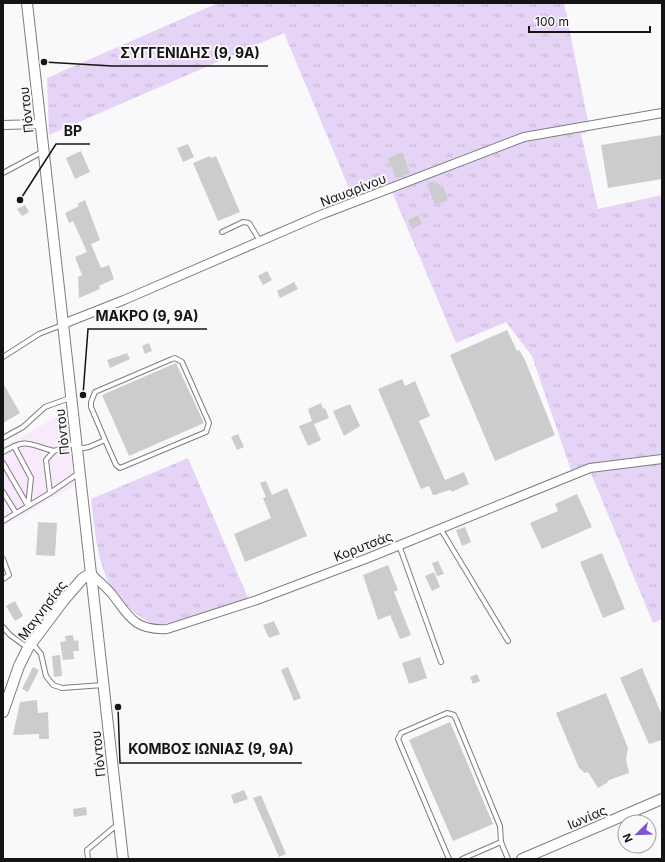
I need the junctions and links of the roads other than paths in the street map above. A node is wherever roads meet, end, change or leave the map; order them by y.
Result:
1 (27, 3) edge
2 (662, 113) edge
3 (41, 124) junction
4 (3, 125) edge
5 (44, 151) junction
6 (3, 173) edge
7 (222, 232) dead end
8 (260, 242) junction
9 (63, 324) junction
10 (3, 357) edge
11 (72, 398) junction
12 (3, 438) edge
13 (104, 440) junction
14 (14, 446) junction
15 (77, 446) junction
16 (54, 451) junction
17 (3, 452) edge
18 (662, 459) edge
19 (3, 463) edge
20 (80, 472) junction
21 (3, 492) edge
22 (50, 493) junction
23 (28, 506) junction
24 (16, 513) junction
25 (3, 520) edge
26 (440, 528) junction
27 (399, 545) junction
28 (3, 559) edge
29 (91, 573) junction
30 (3, 579) edge
31 (3, 627) edge
32 (508, 641) dead end
33 (30, 646) junction
34 (441, 662) dead end
35 (104, 685) junction
36 (3, 712) edge
37 (662, 799) edge
38 (119, 824) junction
39 (501, 842) junction
40 (88, 859) edge
41 (123, 859) edge
42 (449, 859) edge
43 (462, 859) edge
44 (508, 859) edge
45 (522, 859) edge

1 - 3 street, Πόντου
2 - 8 street, Ναυαρίνου
3 - 4 street
3 - 5 street, Πόντου
5 - 6 lane
5 - 9 street, Πόντου
7 - 8 lane
8 - 9 street, Ναυαρίνου
9 - 10 lane
9 - 11 street, Πόντου
11 - 12 lane
11 - 15 street, Πόντου
13 - 13 lane
13 - 15 lane
14 - 16 lane
14 - 17 lane
14 - 23 lane
15 - 16 lane
15 - 20 street, Πόντου
16 - 22 lane
18 - 26 street, Κορυτσάς
19 - 23 lane
20 - 22 lane
20 - 29 street, Πόντου
21 - 24 lane
22 - 23 lane
23 - 24 lane
24 - 25 lane
26 - 27 street, Κορυτσάς
26 - 32 lane
27 - 29 street, Κορυτσάς
27 - 34 lane
28 - 30 lane
29 - 33 street, Μαγνησίας
29 - 35 street, Πόντου
31 - 33 lane
33 - 35 lane
33 - 36 street, Μαγνησίας
35 - 38 street, Πόντου
37 - 45 street, Ιωνίας
38 - 40 lane
38 - 41 street, Πόντου
39 - 42 lane
39 - 43 lane
39 - 44 lane

